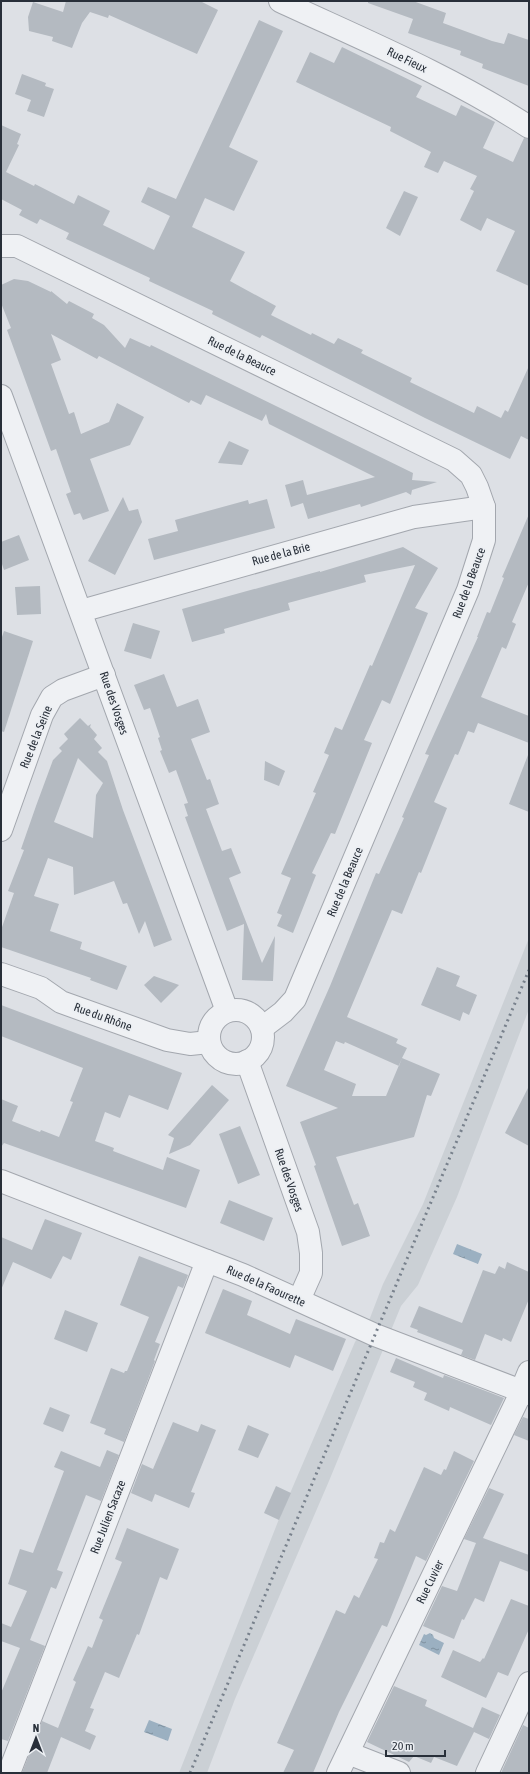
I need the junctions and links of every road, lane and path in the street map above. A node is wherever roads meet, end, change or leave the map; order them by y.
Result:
1 (280, 1) edge
2 (529, 127) edge
3 (1, 246) edge
4 (1, 396) edge
5 (484, 507) junction
6 (81, 611) junction
7 (104, 675) junction
8 (1, 830) edge
9 (1, 974) edge
10 (227, 1011) junction
11 (262, 1028) junction
12 (209, 1042) junction
13 (247, 1061) junction
14 (1, 1181) edge
15 (207, 1261) junction
16 (298, 1300) junction
17 (526, 1386) edge
18 (529, 1683) edge
19 (348, 1753) junction
20 (9, 1773) edge
21 (338, 1773) edge
22 (399, 1773) edge
23 (487, 1773) edge

1 - 2 street, Rue Fieux
3 - 5 street, Rue de la Beauce
4 - 6 street, Rue des Vosges
5 - 6 street, Rue de la Brie
5 - 11 street, Rue de la Beauce
6 - 7 street, Rue des Vosges
7 - 8 street, Rue de la Seine
7 - 10 street, Rue des Vosges
9 - 12 street, Rue du Rhône
10 - 11 street
10 - 12 street
11 - 13 street
12 - 13 street
13 - 16 street, Rue des Vosges
14 - 15 street, Rue de la Faourette
15 - 16 street, Rue de la Faourette
15 - 20 street, Rue Julien Sacaze
16 - 17 street, Rue de la Faourette
17 - 19 street, Rue Cuvier
18 - 23 street
19 - 21 street, Rue Cuvier
19 - 22 street

